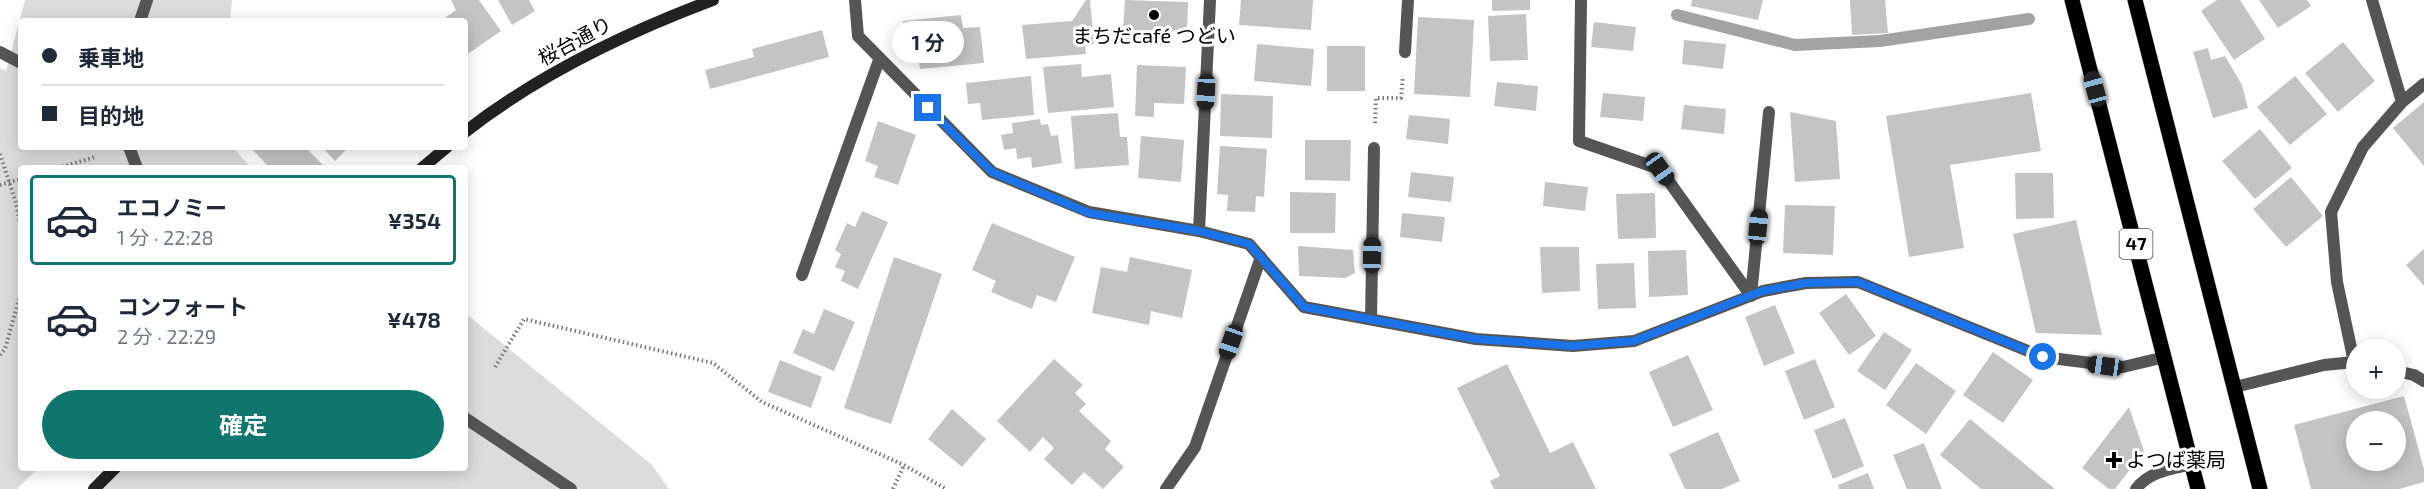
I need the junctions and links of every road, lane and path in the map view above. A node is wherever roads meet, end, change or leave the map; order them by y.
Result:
1 (147, 0) edge
2 (713, 0) edge
3 (855, 0) edge
4 (1210, 0) edge
5 (1408, 0) edge
6 (1581, 0) edge
7 (2072, 0) edge
8 (2135, 0) edge
9 (2372, 0) edge
10 (141, 18) edge
11 (0, 51) edge
12 (1405, 51) joint
13 (879, 60) junction
14 (18, 61) edge
15 (2424, 84) edge
16 (2402, 102) junction
17 (1769, 112) dead end
18 (468, 130) edge
19 (1374, 148) joint
20 (130, 150) edge
21 (443, 150) edge
22 (0, 154) edge
23 (95, 158) dead end
24 (69, 165) edge
25 (136, 165) edge
26 (426, 165) edge
27 (18, 180) edge
28 (9, 183) junction
29 (0, 185) edge
30 (18, 217) edge
31 (1199, 231) junction
32 (1261, 257) junction
33 (802, 275) dead end
34 (1751, 296) junction
35 (18, 303) edge
36 (1371, 320) junction
37 (2350, 339) edge
38 (0, 355) edge
39 (2165, 357) junction
40 (2346, 364) edge
41 (495, 367) dead end
42 (2406, 373) edge
43 (2424, 381) edge
44 (2235, 387) junction
45 (468, 420) edge
46 (2192, 464) junction
47 (903, 465) junction
48 (112, 471) edge
49 (94, 489) edge
50 (571, 489) edge
51 (893, 489) edge
52 (946, 489) edge
53 (1166, 489) edge
54 (2136, 489) edge
55 (2198, 489) edge
56 (2260, 489) edge

1 - 10 street
2 - 18 street, 桜台通り
3 - 13 street
4 - 31 street
5 - 12 street
6 - 34 street
7 - 39 main road, 47
8 - 44 main road
9 - 16 street
11 - 14 street
12 - 19 path
13 - 31 street
13 - 33 street
15 - 16 street
16 - 37 street
17 - 34 street
19 - 36 street
20 - 25 street
21 - 26 street
22 - 28 path
23 - 24 path
27 - 28 path
28 - 29 path
28 - 30 path
31 - 32 street
32 - 36 street
32 - 53 street
34 - 36 street
34 - 39 street
35 - 38 path
39 - 46 main road, 47
40 - 44 street
41 - 47 path
42 - 43 street
44 - 56 main road
45 - 50 street
46 - 54 street
46 - 55 main road, 47
47 - 51 path
47 - 52 path
48 - 49 street

